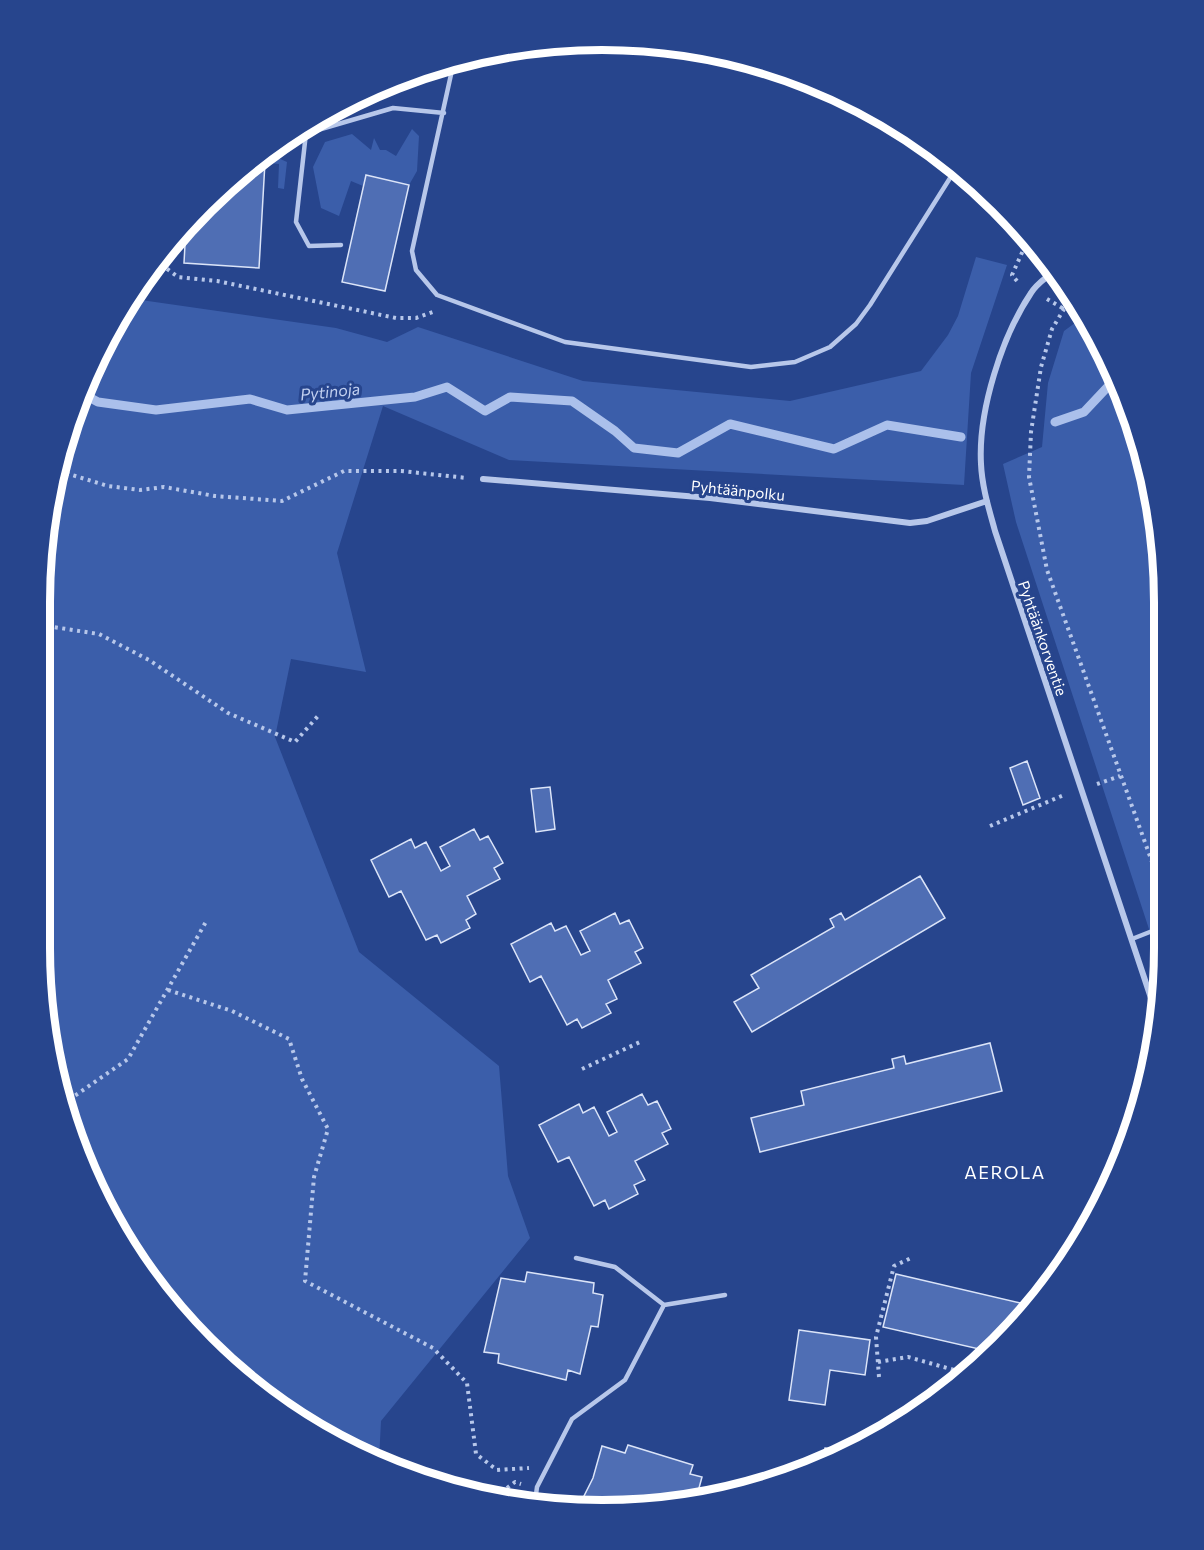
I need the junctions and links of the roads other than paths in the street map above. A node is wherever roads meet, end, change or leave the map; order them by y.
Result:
1 (452, 70) edge
2 (444, 113) junction
3 (316, 130) edge
4 (306, 136) edge
5 (952, 176) edge
6 (341, 245) dead end
7 (1048, 277) edge
8 (483, 479) road end
9 (987, 501) junction
10 (1154, 930) edge
11 (1132, 939) junction
12 (1152, 1000) edge
13 (576, 1258) dead end
14 (725, 1295) dead end
15 (664, 1305) junction
16 (536, 1496) edge

1 - 2 lane
2 - 3 lane
2 - 5 lane
4 - 6 lane
7 - 9 street, Pyhtäänkorventie
8 - 9 street, Pyhtäänpolku
9 - 11 street, Pyhtäänkorventie
10 - 11 lane
11 - 12 street, Pyhtäänkorventie
13 - 15 lane
14 - 15 lane
15 - 16 lane

